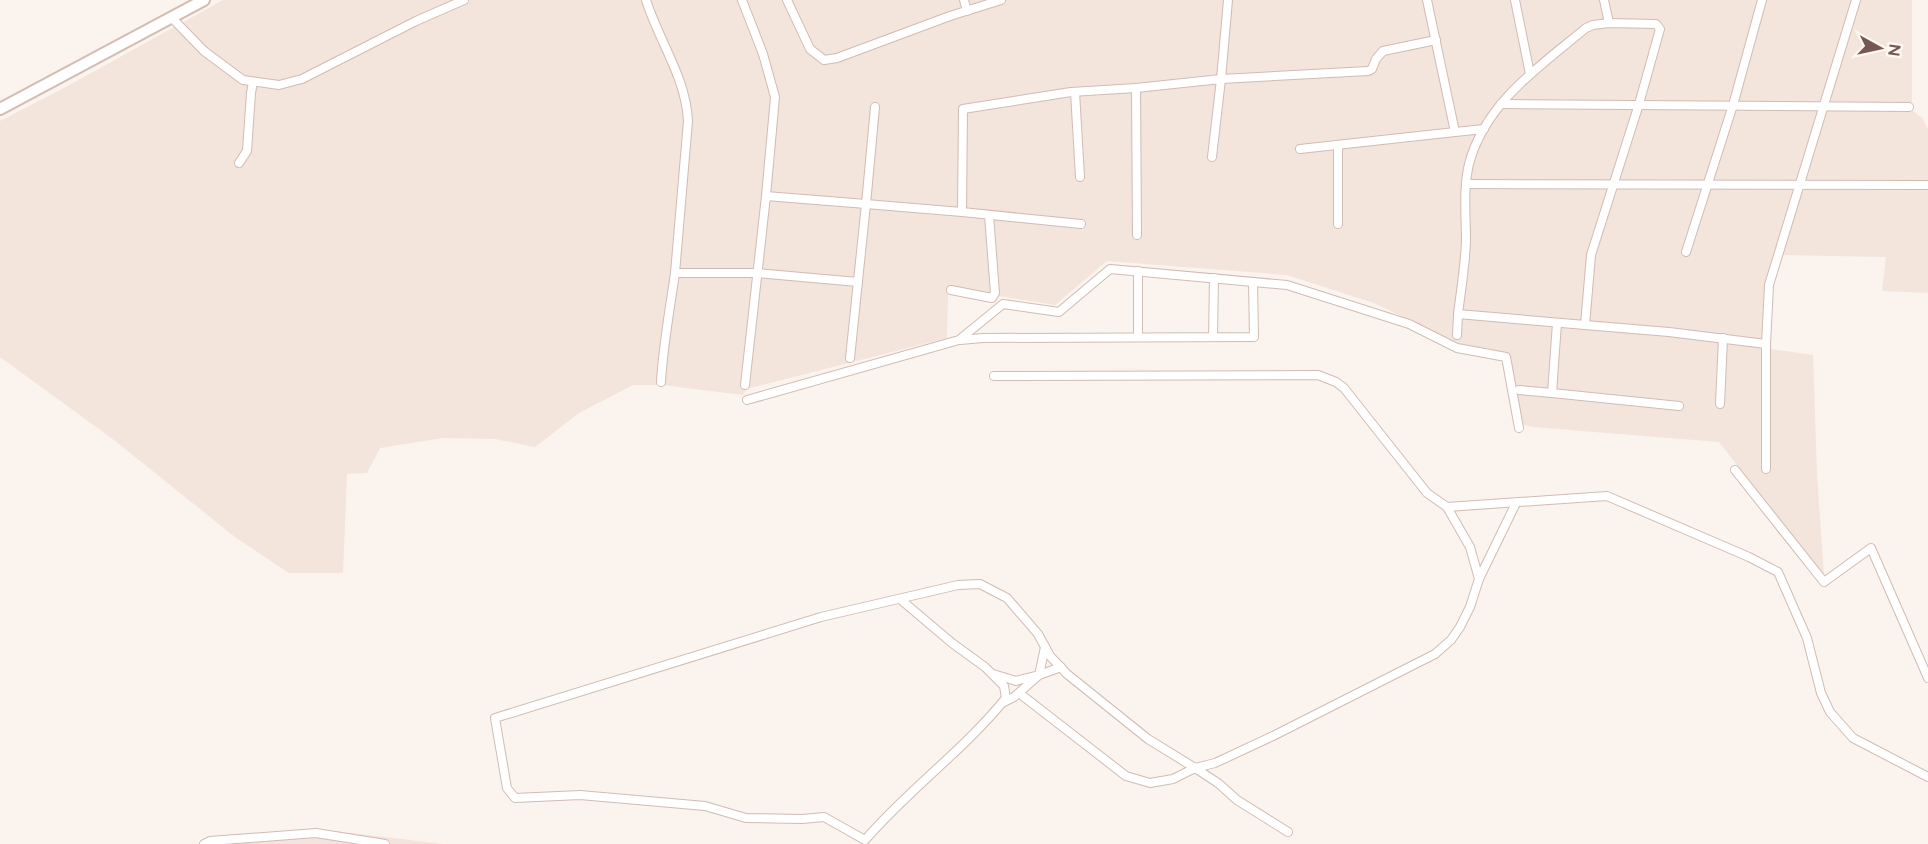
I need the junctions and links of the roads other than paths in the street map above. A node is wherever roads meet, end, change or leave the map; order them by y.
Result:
1 (464, 0) edge
2 (646, 0) edge
3 (742, 0) edge
4 (787, 0) edge
5 (964, 0) edge
6 (1001, 0) edge
7 (1228, 0) edge
8 (1427, 0) edge
9 (1515, 0) edge
10 (1604, 0) edge
11 (1762, 0) edge
12 (1856, 0) edge
13 (198, 1) edge
14 (967, 10) junction
15 (172, 18) junction
16 (1609, 23) junction
17 (1436, 40) junction
18 (1530, 74) junction
19 (1221, 79) junction
20 (254, 82) junction
21 (1136, 88) junction
22 (1076, 92) junction
23 (1501, 104) junction
24 (1640, 104) junction
25 (1733, 105) junction
26 (1824, 106) junction
27 (874, 107) dead end
28 (1909, 107) dead end
29 (0, 109) edge
30 (1484, 129) junction
31 (1455, 132) junction
32 (1338, 145) junction
33 (1300, 149) dead end
34 (1212, 157) dead end
35 (239, 163) dead end
36 (1080, 177) dead end
37 (1709, 183) junction
38 (1466, 184) junction
39 (1615, 184) junction
40 (1800, 185) junction
41 (1928, 185) edge
42 (766, 196) junction
43 (866, 204) junction
44 (962, 212) junction
45 (989, 215) junction
46 (1081, 224) dead end
47 (1338, 224) dead end
48 (1137, 235) dead end
49 (1686, 252) dead end
50 (1138, 271) junction
51 (675, 273) junction
52 (757, 273) junction
53 (1214, 278) junction
54 (858, 282) junction
55 (1253, 282) junction
56 (951, 290) dead end
57 (1458, 314) junction
58 (1557, 323) junction
59 (1585, 325) junction
60 (1457, 335) dead end
61 (1138, 337) junction
62 (1214, 337) junction
63 (1723, 338) junction
64 (958, 340) junction
65 (1766, 344) junction
66 (850, 358) dead end
67 (994, 376) dead end
68 (661, 382) dead end
69 (745, 385) dead end
70 (1519, 390) dead end
71 (1552, 393) junction
72 (747, 400) dead end
73 (1720, 404) dead end
74 (1679, 406) dead end
75 (1519, 428) dead end
76 (1766, 469) dead end
77 (1735, 470) dead end
78 (1516, 503) junction
79 (1447, 507) junction
80 (1479, 579) junction
81 (900, 599) junction
82 (1045, 647) junction
83 (1061, 668) junction
84 (991, 673) junction
85 (1039, 675) junction
86 (1928, 678) edge
87 (1019, 693) junction
88 (1002, 702) junction
89 (1195, 768) junction
90 (1928, 777) edge
91 (1288, 832) dead end
92 (204, 844) edge
93 (384, 844) edge

1 - 20 street
2 - 51 street
3 - 42 street
4 - 14 street
5 - 14 street
6 - 14 street
7 - 19 street
8 - 17 street
9 - 18 street
10 - 16 street
11 - 25 street
12 - 26 street
13 - 15 street
15 - 20 street
15 - 29 street
16 - 18 street
16 - 24 street
17 - 19 street
17 - 31 street
18 - 23 street
19 - 21 street
19 - 34 street
20 - 35 street
21 - 22 street
21 - 48 street
22 - 36 street
22 - 44 street
23 - 24 street
23 - 30 street
24 - 25 street
24 - 39 street
25 - 26 street
25 - 37 street
26 - 28 street
26 - 40 street
27 - 43 street
30 - 31 street
30 - 38 street
31 - 32 street
32 - 33 street
32 - 47 street
37 - 39 street
37 - 40 street
37 - 49 street
38 - 39 street
38 - 57 street
39 - 59 street
40 - 41 street
40 - 65 street
42 - 43 street
42 - 52 street
43 - 44 street
43 - 54 street
44 - 45 street
45 - 46 street
45 - 56 street
50 - 53 street
50 - 61 street
50 - 64 street
51 - 52 street
51 - 68 street
52 - 54 street
52 - 69 street
53 - 55 street
53 - 62 street
54 - 66 street
55 - 62 street
55 - 75 street
57 - 58 street
57 - 60 street
58 - 59 street
58 - 71 street
59 - 63 street
61 - 62 street
61 - 64 street
63 - 65 street
63 - 73 street
64 - 72 street
65 - 76 street
67 - 79 street
70 - 71 street
71 - 74 street
77 - 86 street
78 - 79 street
78 - 80 street
78 - 90 street
79 - 80 street
80 - 89 street
81 - 82 street
81 - 84 street
81 - 88 street
82 - 83 street
82 - 85 street
83 - 85 street
83 - 89 street
84 - 85 street
84 - 88 street
85 - 87 street
87 - 88 street
87 - 89 street
89 - 91 street
92 - 93 street

